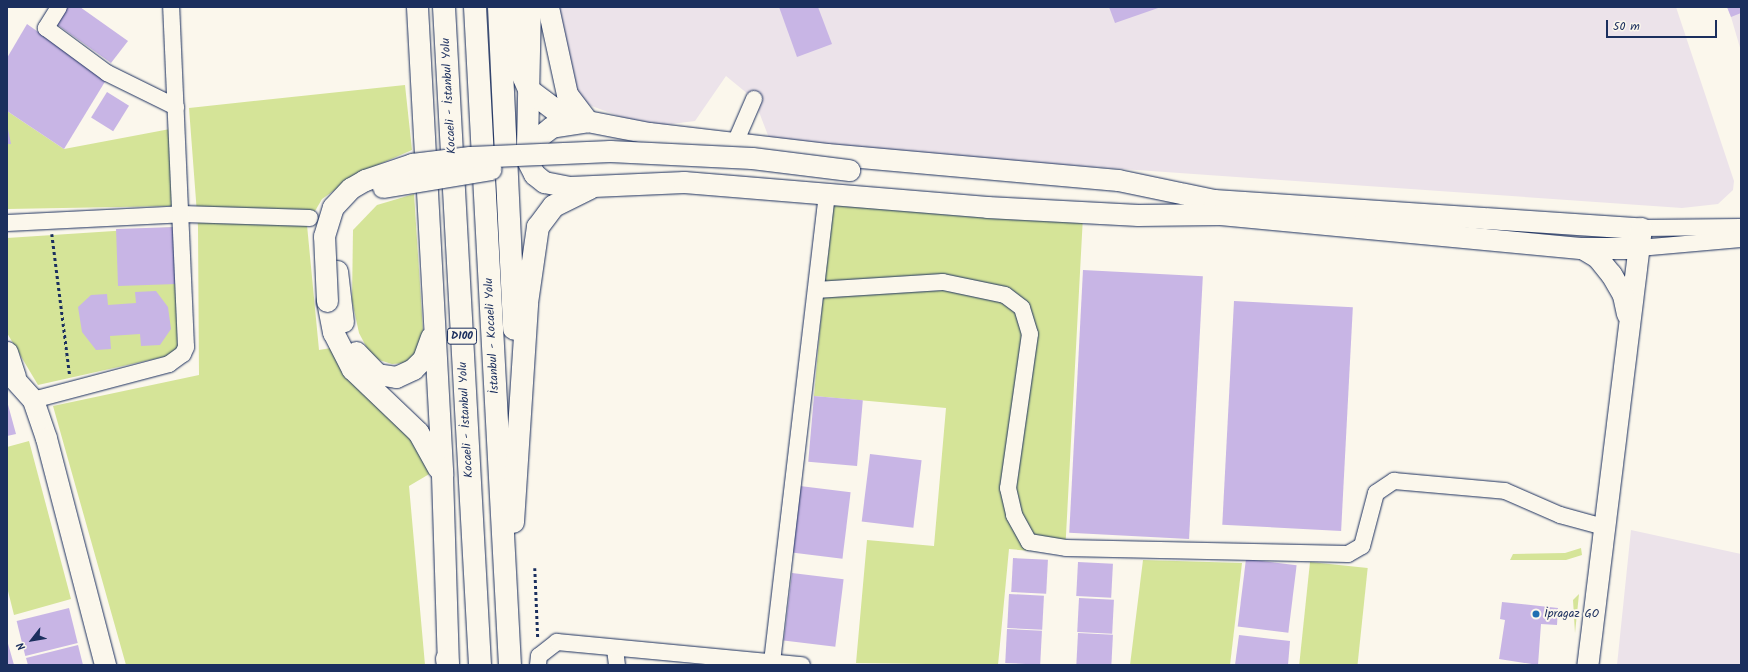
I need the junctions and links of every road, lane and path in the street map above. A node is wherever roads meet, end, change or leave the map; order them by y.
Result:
1 (59, 7) edge
2 (171, 7) edge
3 (417, 7) edge
4 (444, 7) edge
5 (475, 7) edge
6 (499, 7) edge
7 (512, 7) edge
8 (530, 7) edge
9 (548, 7) edge
10 (530, 91) junction
11 (754, 99) dead end
12 (176, 107) junction
13 (587, 121) junction
14 (735, 143) junction
15 (527, 153) junction
16 (850, 176) junction
17 (590, 188) junction
18 (827, 194) junction
19 (1217, 207) junction
20 (182, 214) junction
21 (310, 218) dead end
22 (50, 220) junction
23 (7, 222) edge
24 (1741, 227) edge
25 (1640, 238) junction
26 (1741, 239) edge
27 (1582, 248) junction
28 (816, 290) junction
29 (1629, 322) junction
30 (432, 333) junction
31 (7, 352) edge
32 (11, 374) edge
33 (71, 388) junction
34 (32, 400) junction
35 (518, 422) junction
36 (442, 475) junction
37 (1604, 527) junction
38 (535, 568) dead end
39 (505, 576) junction
40 (615, 649) junction
41 (538, 661) edge
42 (772, 662) junction
43 (448, 663) edge
44 (105, 665) edge
45 (480, 665) edge
46 (510, 665) edge
47 (617, 665) edge
48 (802, 665) edge
49 (1588, 665) edge

1 - 12 street
2 - 12 street
3 - 30 main road
4 - 45 highway, Kocaeli - İstanbul Yolu / D100
5 - 39 highway, İstanbul - Kocaeli Yolu / D100
6 - 35 highway
7 - 10 highway
8 - 10 main road
9 - 13 main road
10 - 13 highway
10 - 15 main road
11 - 14 street
12 - 20 street
13 - 14 main road
13 - 15 main road
14 - 19 main road
15 - 17 main road
16 - 19 main road
16 - 30 main road, bridge
16 - 36 main road, bridge
17 - 18 main road
17 - 35 highway
18 - 19 main road
18 - 28 street
19 - 25 main road
19 - 27 main road
20 - 21 street
20 - 22 street
20 - 33 street
22 - 23 street
22 - 33 path
24 - 25 street
25 - 26 street
25 - 27 main road
25 - 29 main road
27 - 29 main road
28 - 37 street
28 - 42 street
29 - 37 main road
30 - 36 main road
31 - 32 main road
32 - 34 main road
33 - 34 street
34 - 44 main road
35 - 39 highway
36 - 43 main road
37 - 49 main road
38 - 41 path
39 - 46 highway, İstanbul - Kocaeli Yolu / D100
40 - 41 street
40 - 42 street
40 - 47 street
42 - 48 street

